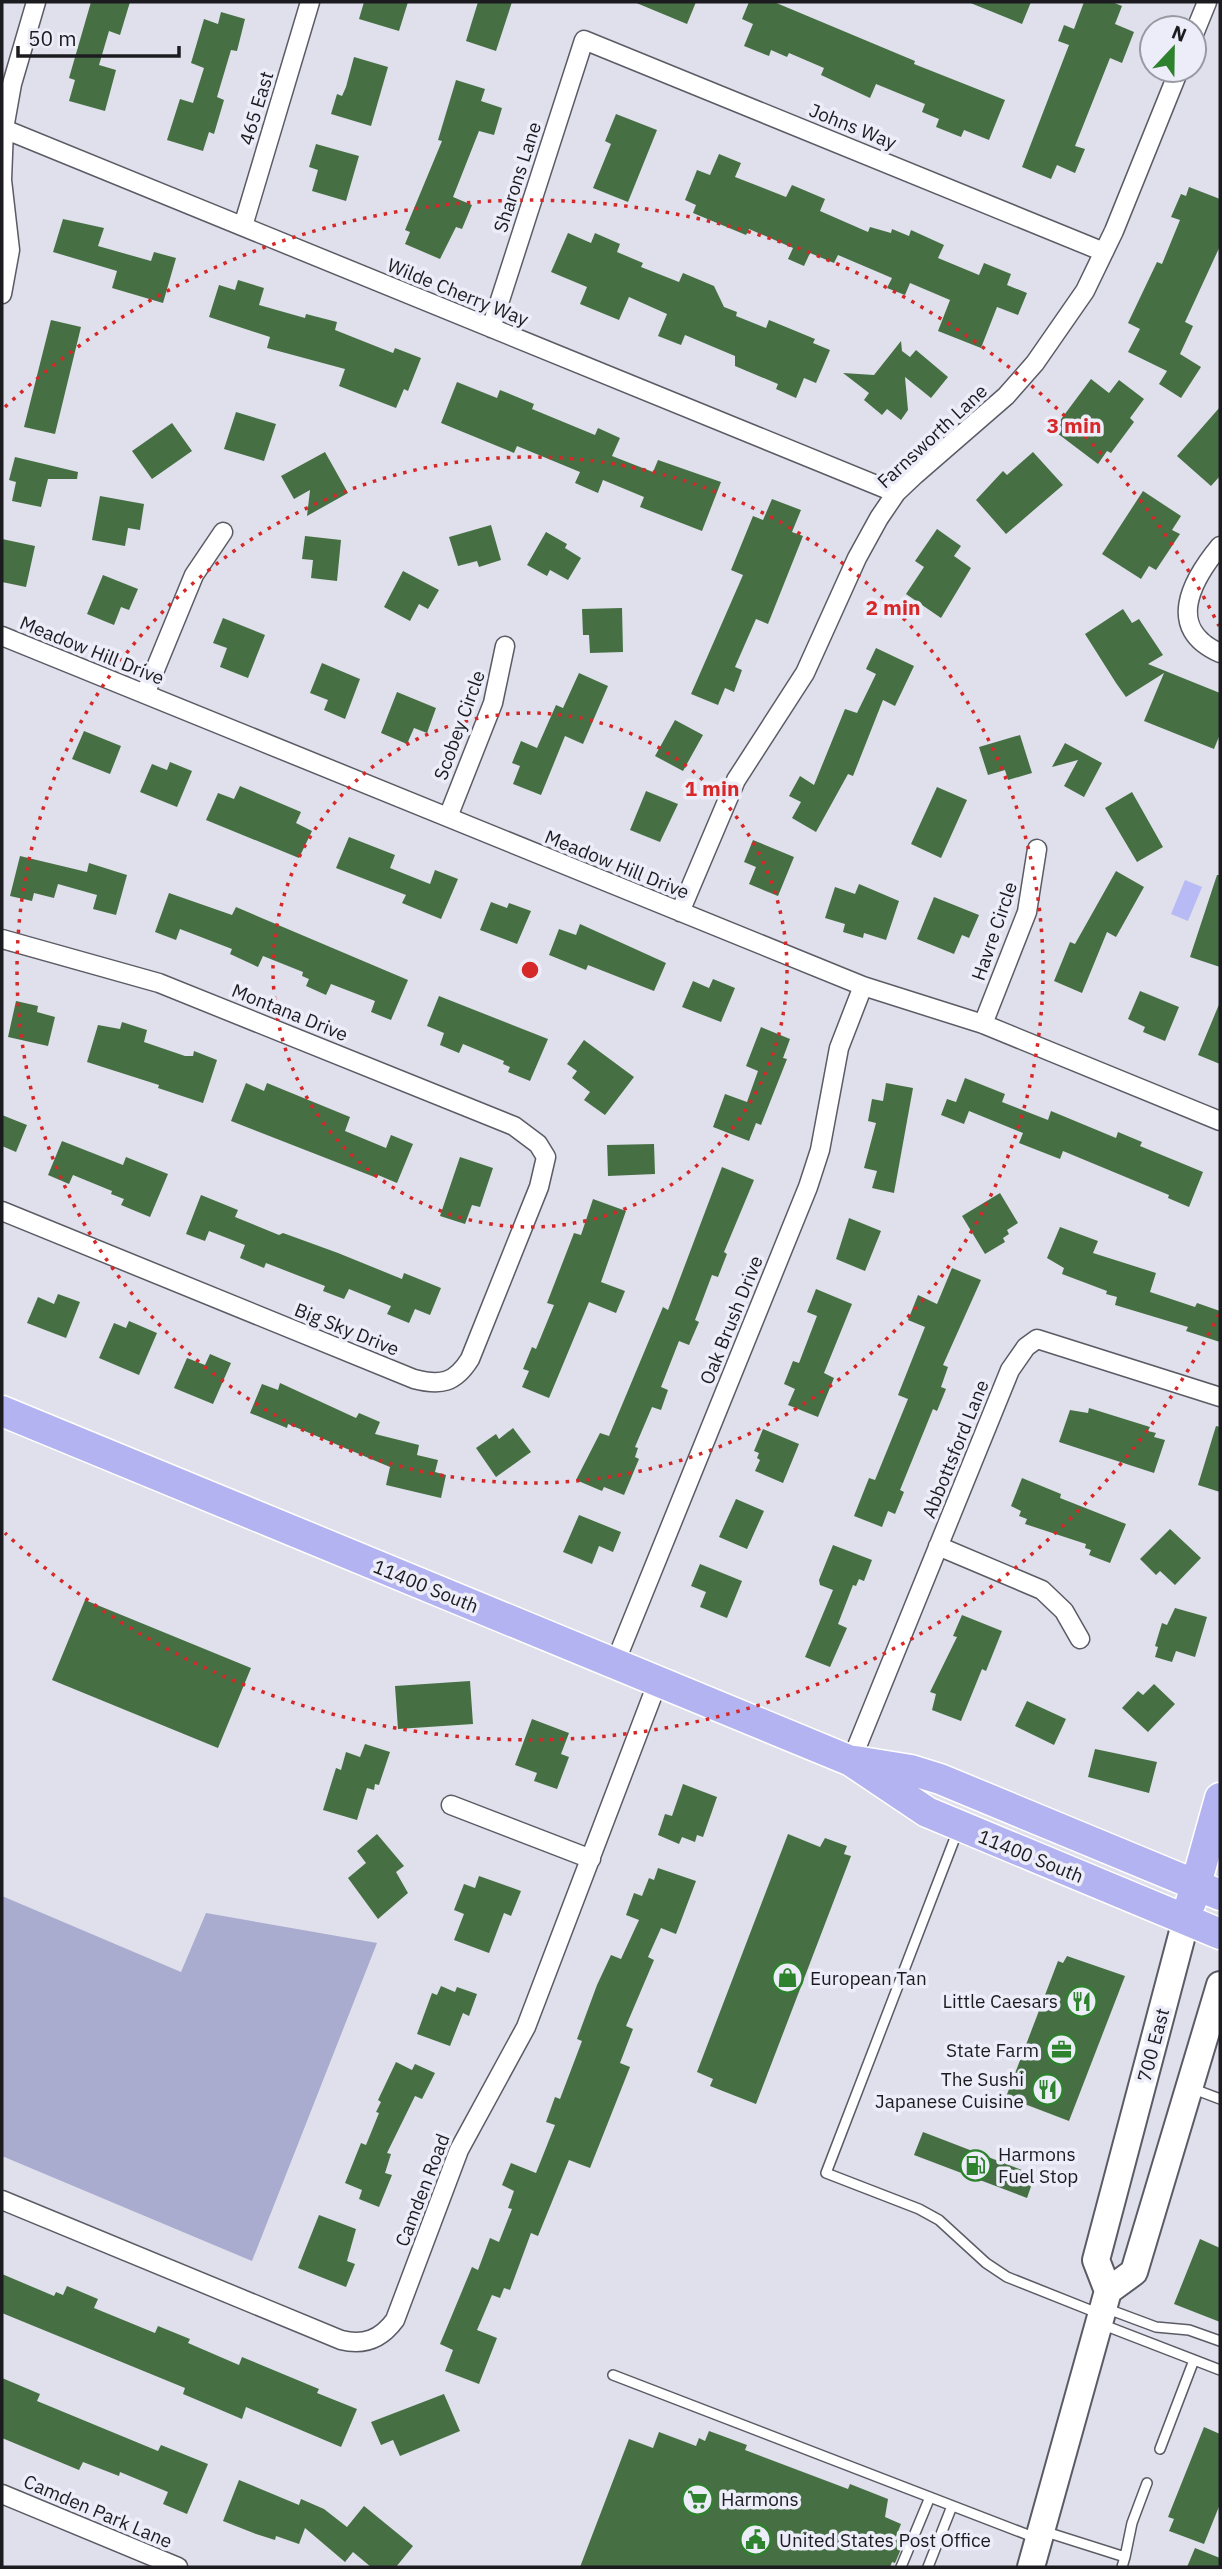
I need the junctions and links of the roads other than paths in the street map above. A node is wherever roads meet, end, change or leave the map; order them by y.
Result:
1 (36, 2) edge
2 (310, 2) edge
3 (584, 40) joint
4 (1173, 84) edge
5 (4, 129) junction
6 (243, 226) junction
7 (1104, 252) junction
8 (2, 294) edge
9 (491, 328) junction
10 (896, 493) junction
11 (223, 532) dead end
12 (1220, 546) edge
13 (2, 636) edge
14 (505, 646) dead end
15 (1220, 653) edge
16 (145, 694) junction
17 (448, 817) junction
18 (1037, 849) dead end
19 (680, 912) junction
20 (2, 939) edge
21 (863, 986) junction
22 (983, 1024) junction
23 (1220, 1121) edge
24 (546, 1157) joint
25 (2, 1211) edge
26 (1220, 1397) edge
27 (2, 1411) edge
28 (938, 1546) junction
29 (1080, 1639) dead end
30 (615, 1663) junction
31 (658, 1681) junction
32 (851, 1761) junction
33 (1220, 1798) edge
34 (451, 1805) dead end
35 (959, 1826) junction
36 (591, 1859) junction
37 (1208, 1890) edge
38 (1186, 1920) junction
39 (1220, 1934) edge
40 (1220, 1985) edge
41 (1190, 2087) junction
42 (1220, 2099) edge
43 (2, 2200) edge
44 (1103, 2309) junction
45 (1220, 2341) edge
46 (1194, 2360) junction
47 (1220, 2370) edge
48 (612, 2375) dead end
49 (1160, 2449) dead end
50 (1147, 2483) dead end
51 (2, 2494) edge
52 (930, 2497) junction
53 (952, 2506) junction
54 (1040, 2535) junction
55 (1125, 2557) junction
56 (178, 2567) edge
57 (901, 2567) edge
58 (928, 2567) edge
59 (1031, 2567) edge
60 (1122, 2567) edge

1 - 5 street
2 - 6 street, 465 East
3 - 7 street, Johns Way
3 - 9 street, Sharons Lane
4 - 7 street, Farnsworth Lane
5 - 6 street, Wilde Cherry Way
5 - 8 street
6 - 9 street, Wilde Cherry Way
7 - 10 street, Farnsworth Lane
9 - 10 street, Wilde Cherry Way
10 - 19 street, Farnsworth Lane
11 - 16 street
12 - 15 street
13 - 16 street, Meadow Hill Drive
14 - 17 street, Scobey Circle
16 - 17 street, Meadow Hill Drive
17 - 19 street, Meadow Hill Drive
18 - 22 street, Havre Circle
19 - 21 street, Meadow Hill Drive
20 - 24 street, Montana Drive
21 - 22 street, Meadow Hill Drive
21 - 30 street, Oak Brush Drive
22 - 23 street, Meadow Hill Drive
24 - 25 street, Big Sky Drive
26 - 28 street, Abbottsford Lane
27 - 30 main road, 11400 South
28 - 29 street
28 - 32 street, Abbottsford Lane
30 - 31 main road, 11400 South
31 - 32 main road, 11400 South
31 - 36 street, Camden Road
32 - 35 main road, 11400 South
32 - 37 main road, 11400 South
33 - 37 main road, 700 East
34 - 36 street
35 - 38 main road, 11400 South
35 - 44 lane
36 - 43 street, Camden Road
37 - 38 main road, 700 East
38 - 39 main road, 11400 South
38 - 44 main road, 700 East
40 - 41 main road
41 - 42 lane
41 - 44 main road
44 - 45 lane
44 - 46 lane
44 - 54 main road
46 - 47 lane
46 - 49 lane
48 - 52 lane
50 - 55 lane
51 - 56 street, Camden Park Lane
52 - 53 lane
52 - 57 lane
53 - 54 lane
53 - 58 lane
54 - 55 lane
54 - 59 main road
55 - 60 lane

